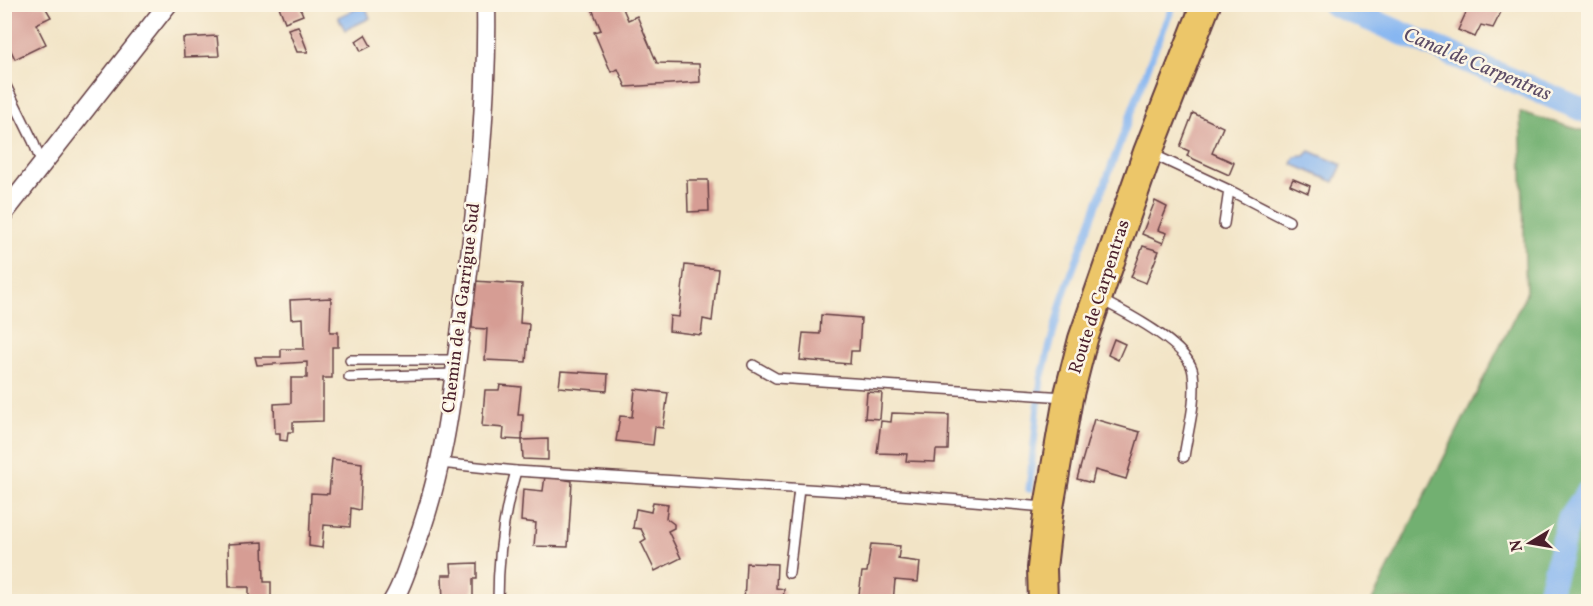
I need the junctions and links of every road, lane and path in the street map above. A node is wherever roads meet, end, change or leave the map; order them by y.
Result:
1 (168, 4) edge
2 (486, 4) edge
3 (1206, 4) edge
4 (4, 82) edge
5 (1148, 152) junction
6 (42, 165) junction
7 (1229, 190) junction
8 (4, 213) edge
9 (1289, 221) dead end
10 (1224, 224) dead end
11 (1097, 298) junction
12 (350, 360) dead end
13 (753, 365) dead end
14 (456, 367) junction
15 (349, 377) dead end
16 (1068, 398) junction
17 (1184, 457) dead end
18 (440, 463) junction
19 (516, 471) junction
20 (799, 489) junction
21 (1049, 507) junction
22 (789, 573) dead end
23 (392, 602) edge
24 (498, 602) edge
25 (1043, 602) edge

1 - 6 street
2 - 14 street, Chemin de la Garrigue Sud
3 - 5 main road, Route de Carpentras
4 - 6 lane
5 - 7 lane
5 - 11 main road, Route de Carpentras
6 - 8 street
7 - 9 lane
7 - 10 lane
11 - 16 main road, Route de Carpentras
11 - 17 lane
12 - 14 lane
13 - 16 lane
14 - 15 lane
14 - 18 street, Chemin de la Garrigue Sud
16 - 21 main road, Route de Carpentras
18 - 19 lane
18 - 23 street, Chemin de la Garrigue Sud
19 - 20 lane
19 - 24 lane
20 - 21 lane
20 - 22 lane
21 - 25 main road, Route de Carpentras

